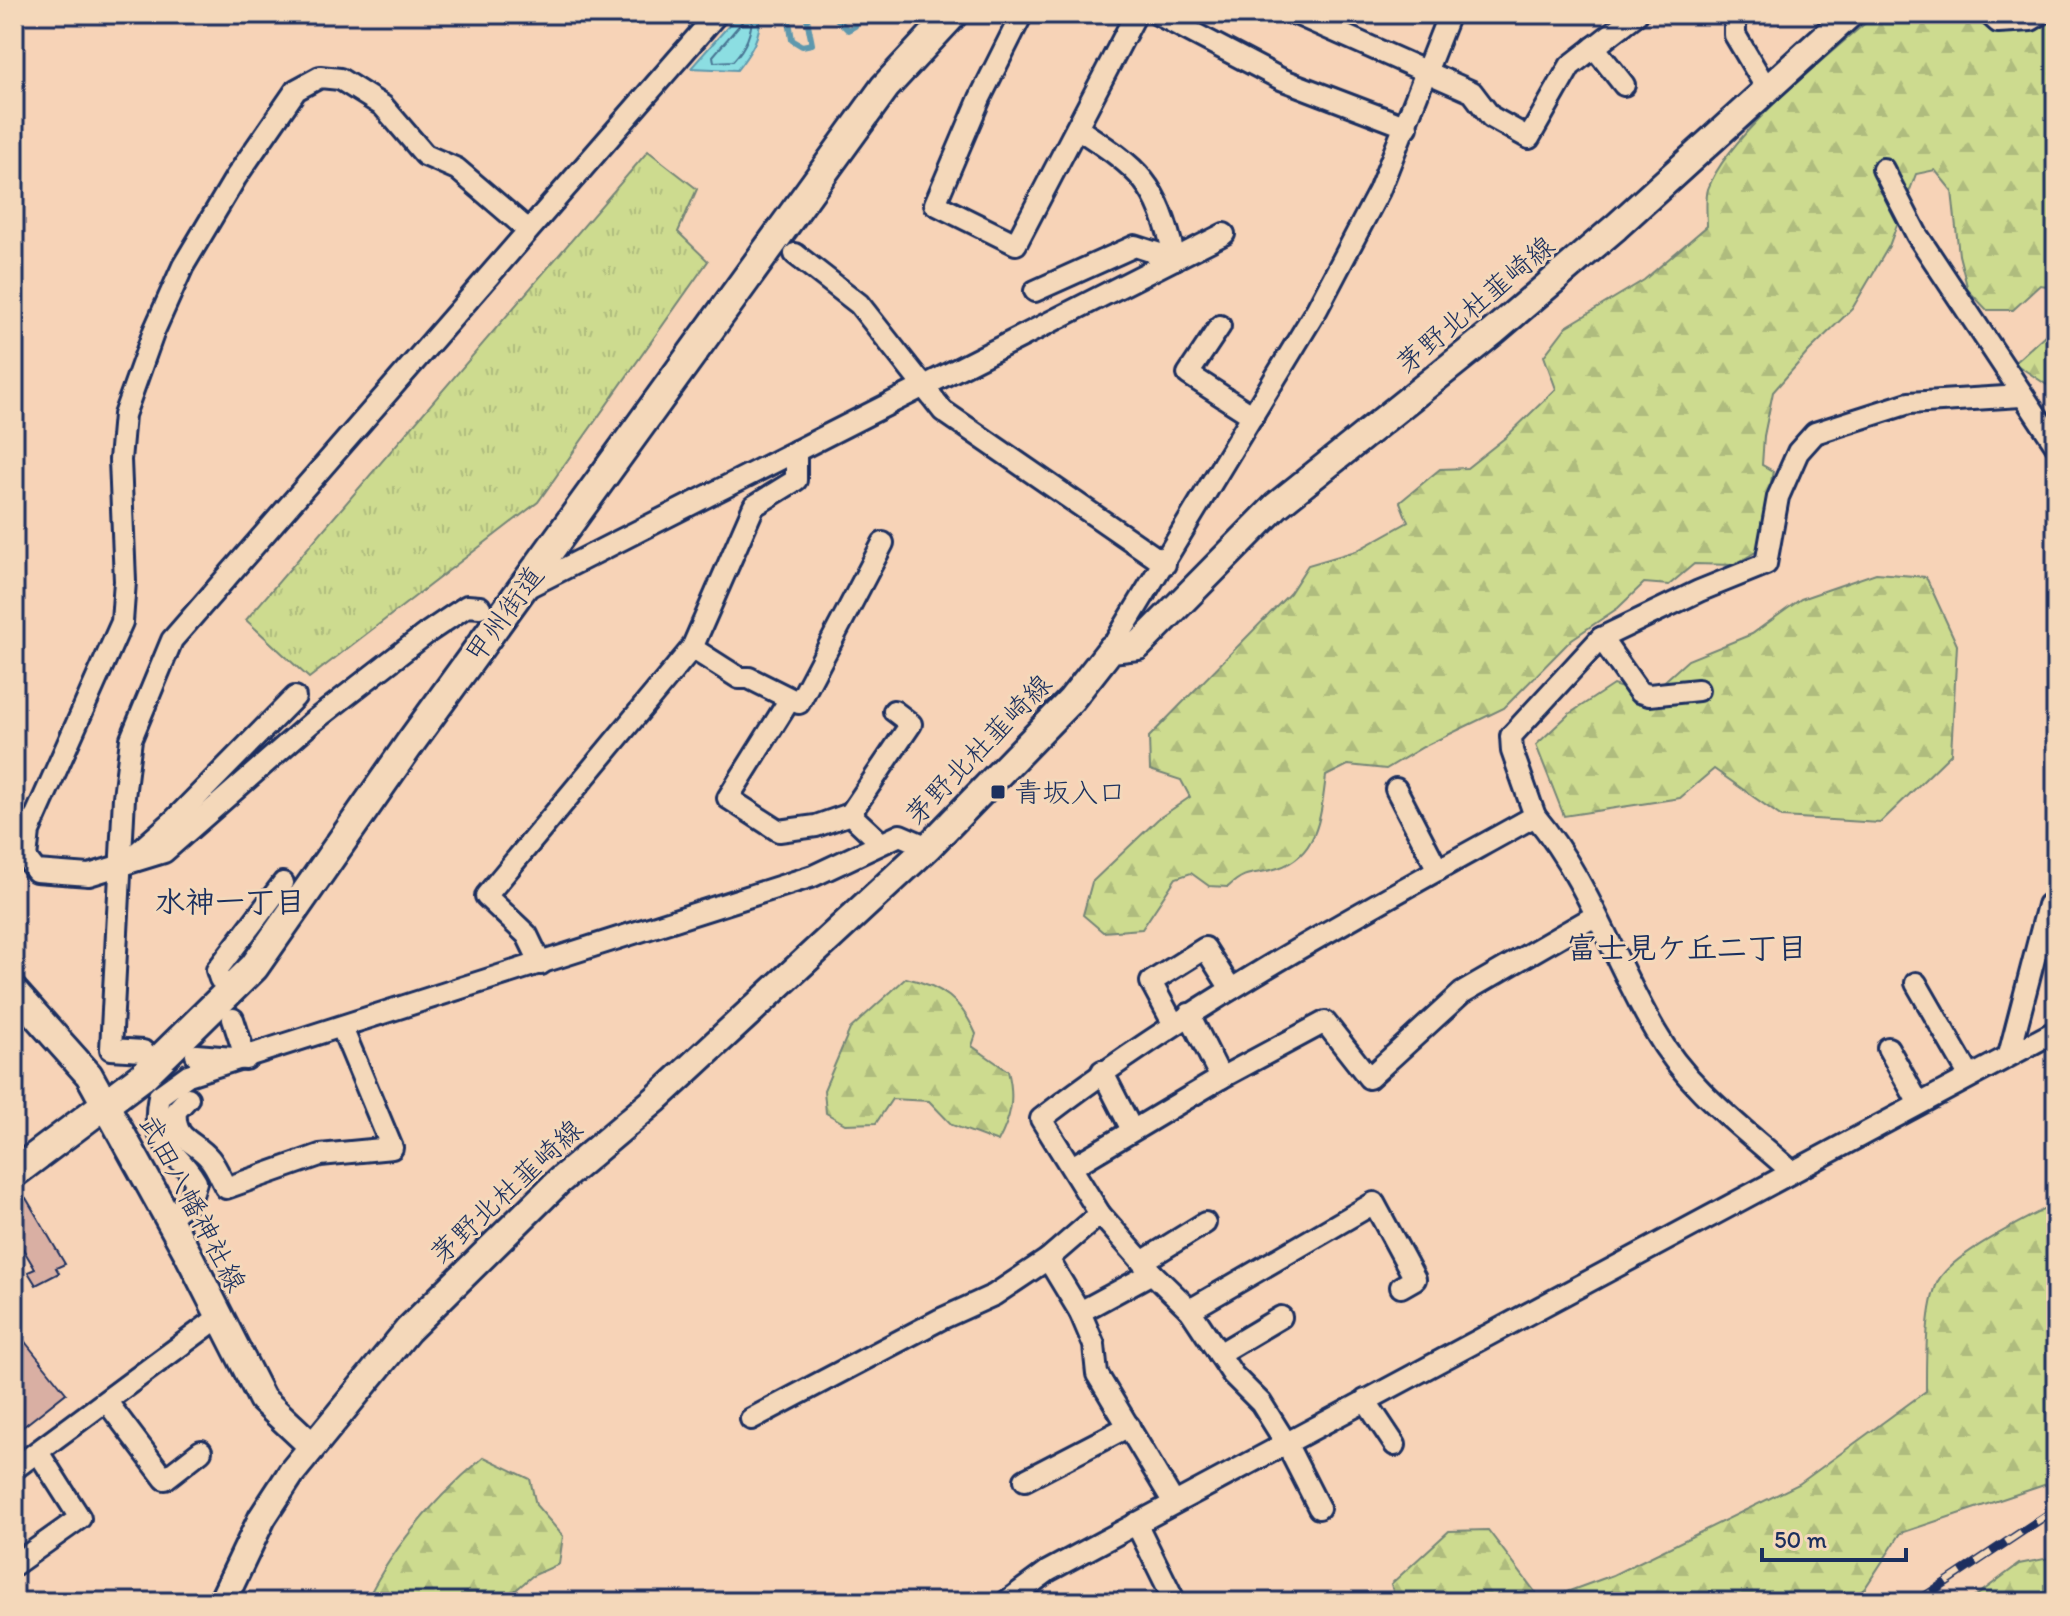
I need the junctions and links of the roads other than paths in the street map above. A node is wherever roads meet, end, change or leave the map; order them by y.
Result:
1 (717, 14) edge
2 (953, 14) edge
3 (1022, 14) edge
4 (1136, 14) edge
5 (1157, 14) edge
6 (1296, 14) edge
7 (1449, 14) edge
8 (1637, 14) edge
9 (1735, 14) edge
10 (1850, 14) edge
11 (1989, 14) edge
12 (2041, 14) edge
13 (1594, 47) junction
14 (1427, 74) junction
15 (1624, 85) dead end
16 (1767, 89) junction
17 (1407, 127) junction
18 (1077, 128) junction
19 (1883, 169) dead end
20 (527, 229) junction
21 (1224, 234) dead end
22 (795, 254) dead end
23 (1175, 259) junction
24 (1035, 291) dead end
25 (1220, 326) dead end
26 (925, 386) junction
27 (2021, 396) junction
28 (1253, 416) junction
29 (2056, 445) edge
30 (796, 451) junction
31 (883, 543) dead end
32 (1165, 564) junction
33 (523, 589) junction
34 (480, 607) dead end
35 (1601, 638) junction
36 (692, 648) junction
37 (1111, 649) junction
38 (1698, 690) dead end
39 (295, 697) dead end
40 (790, 699) junction
41 (894, 711) dead end
42 (1396, 789) dead end
43 (850, 814) junction
44 (1535, 816) junction
45 (881, 843) junction
46 (928, 847) junction
47 (121, 866) junction
48 (1438, 870) junction
49 (283, 883) dead end
50 (2048, 905) dead end
51 (1595, 916) junction
52 (541, 964) junction
53 (220, 979) dead end
54 (1916, 983) dead end
55 (1231, 989) junction
56 (14, 991) edge
57 (1181, 1018) junction
58 (233, 1019) dead end
59 (342, 1028) junction
60 (2056, 1031) edge
61 (1888, 1048) dead end
62 (143, 1051) dead end
63 (196, 1055) dead end
64 (2009, 1055) junction
65 (246, 1059) junction
66 (1102, 1071) junction
67 (1969, 1075) junction
68 (1221, 1078) junction
69 (188, 1098) dead end
70 (1918, 1102) junction
71 (103, 1103) junction
72 (1132, 1130) junction
73 (178, 1146) junction
74 (1072, 1167) junction
75 (1791, 1171) junction
76 (14, 1173) edge
77 (1100, 1214) junction
78 (167, 1218) junction
79 (1205, 1223) dead end
80 (1048, 1259) junction
81 (1147, 1267) junction
82 (1401, 1287) dead end
83 (1190, 1310) junction
84 (1080, 1312) junction
85 (219, 1317) junction
86 (1281, 1317) dead end
87 (1219, 1354) junction
88 (1365, 1400) junction
89 (107, 1402) junction
90 (751, 1419) dead end
91 (1129, 1426) junction
92 (1286, 1443) junction
93 (1395, 1445) dead end
94 (312, 1446) junction
95 (201, 1451) dead end
96 (38, 1452) junction
97 (14, 1469) edge
98 (1025, 1480) dead end
99 (1174, 1503) junction
100 (1319, 1508) dead end
101 (1136, 1523) junction
102 (14, 1565) edge
103 (222, 1602) edge
104 (1006, 1602) edge
105 (1175, 1602) edge

1 - 20 street
2 - 33 highway, 甲州街道
3 - 18 street
4 - 18 street
5 - 17 street
6 - 14 street
7 - 14 street
8 - 13 street
9 - 16 street
10 - 16 main road, 茅野北杜韮崎線
11 - 12 street
13 - 14 street
13 - 15 street
14 - 17 street
16 - 37 main road, 茅野北杜韮崎線
17 - 28 street
18 - 23 street
19 - 27 street
20 - 47 street
20 - 47 street
21 - 23 street
22 - 26 street
23 - 24 street
23 - 26 street
25 - 28 street
26 - 30 street
26 - 32 street
27 - 29 street
27 - 35 street
28 - 32 street
30 - 33 street
30 - 36 street
31 - 40 street
32 - 37 street
33 - 71 highway, 甲州街道
34 - 47 street
35 - 38 street
35 - 44 street
36 - 40 street
36 - 52 street
37 - 46 main road, 茅野北杜韮崎線
39 - 47 street
40 - 43 street
41 - 43 street
42 - 48 street
43 - 45 street
44 - 48 street
44 - 51 street
45 - 46 street
45 - 52 street
46 - 94 main road, 茅野北杜韮崎線
47 - 62 street
48 - 55 street
49 - 53 street
50 - 64 street
51 - 68 street
51 - 75 street
52 - 59 street
54 - 67 street
55 - 57 street
55 - 57 street
56 - 71 main road, 武田八幡神社線
57 - 66 street
57 - 68 street
58 - 65 street
59 - 65 street
59 - 73 street
60 - 64 street
61 - 70 street
63 - 65 street
64 - 67 street
65 - 73 street
66 - 72 street
66 - 74 street
67 - 70 street
68 - 72 street
69 - 73 street
70 - 75 street
71 - 76 highway, 甲州街道
71 - 78 main road, 武田八幡神社線
72 - 74 street
73 - 78 street
74 - 77 street
75 - 88 street
77 - 80 street
77 - 81 street
78 - 85 main road, 武田八幡神社線
79 - 81 street
80 - 84 street
80 - 90 street
81 - 83 street
81 - 84 street
82 - 83 street
83 - 87 street
84 - 91 street
85 - 89 street
85 - 94 main road, 武田八幡神社線
86 - 87 street
87 - 92 street
88 - 92 street
88 - 93 street
89 - 95 street
89 - 96 street
91 - 98 street
91 - 99 street
92 - 99 street
92 - 100 street
94 - 103 main road, 茅野北杜韮崎線
96 - 97 street
96 - 102 street
99 - 101 street
101 - 104 street
101 - 105 street

